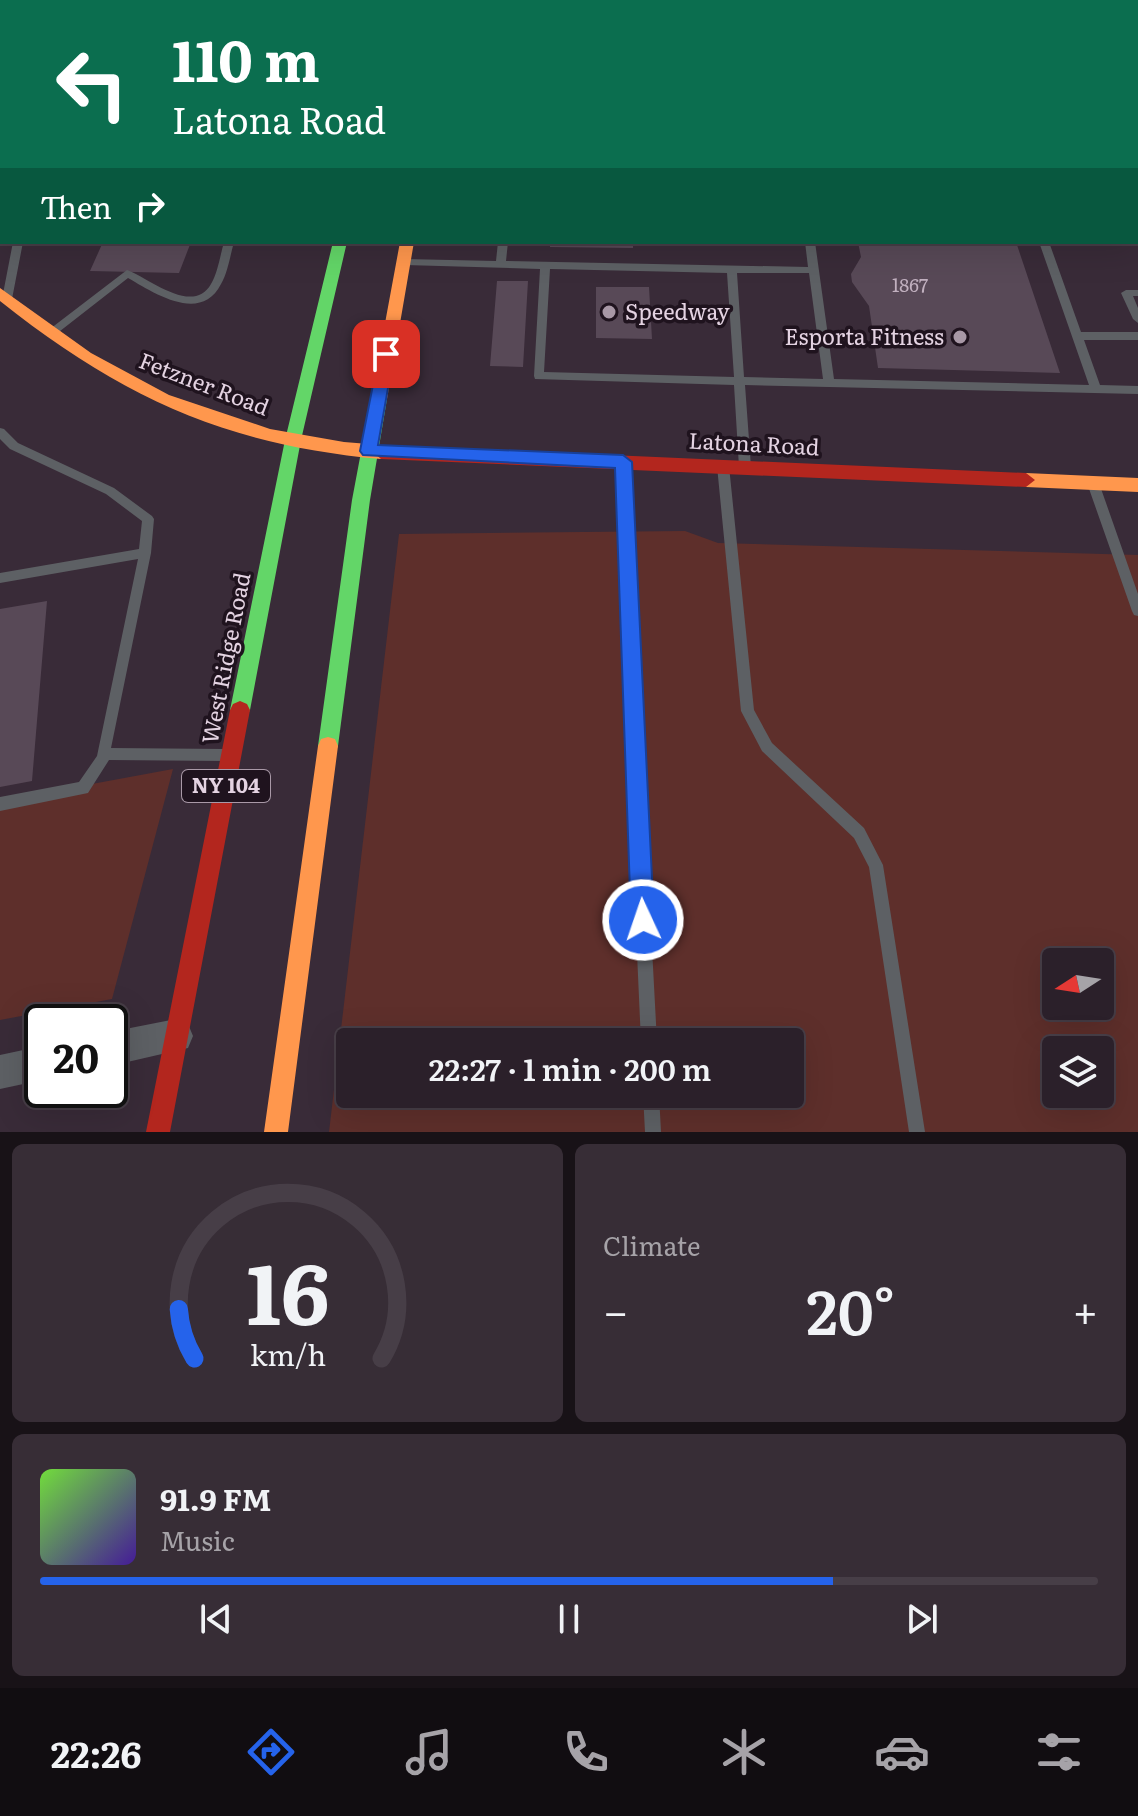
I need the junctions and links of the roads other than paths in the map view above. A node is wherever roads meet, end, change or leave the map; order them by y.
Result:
1 (17, 244) edge
2 (228, 244) edge
3 (340, 244) edge
4 (407, 244) edge
5 (503, 244) edge
6 (810, 244) edge
7 (1045, 244) edge
8 (404, 262) junction
9 (501, 264) junction
10 (545, 265) junction
11 (732, 270) junction
12 (814, 270) junction
13 (1138, 293) edge
14 (4, 296) edge
15 (1138, 319) edge
16 (51, 332) junction
17 (1077, 336) junction
18 (1138, 336) edge
19 (738, 383) junction
20 (829, 384) junction
21 (1096, 389) junction
22 (1138, 390) edge
23 (0, 432) edge
24 (293, 440) junction
25 (369, 451) junction
26 (623, 462) junction
27 (723, 466) junction
28 (745, 467) junction
29 (1093, 483) junction
30 (1138, 485) edge
31 (145, 553) junction
32 (0, 578) edge
33 (1138, 611) edge
34 (106, 754) junction
35 (232, 755) junction
36 (0, 804) edge
37 (648, 1028) edge
38 (176, 1036) junction
39 (128, 1045) edge
40 (24, 1067) edge
41 (0, 1072) edge
42 (652, 1108) edge
43 (158, 1132) edge
44 (276, 1132) edge
45 (653, 1132) edge
46 (917, 1132) edge

1 - 14 lane
2 - 16 lane
3 - 24 main road, West Ridge Road / NY 104
4 - 8 main road
5 - 9 lane
6 - 12 lane
7 - 17 lane
8 - 9 lane
8 - 25 main road
9 - 10 lane
10 - 11 lane
10 - 19 lane
11 - 12 lane
11 - 19 lane
12 - 20 lane
13 - 15 lane
14 - 16 main road, Fetzner Road
16 - 24 main road, Fetzner Road
17 - 18 lane
17 - 21 lane
19 - 20 lane
19 - 28 lane
20 - 21 lane
21 - 22 lane
23 - 31 lane
24 - 25 main road, Fetzner Road
24 - 35 main road, West Ridge Road / NY 104
25 - 26 main road, Latona Road
25 - 44 main road
26 - 27 main road, Latona Road
26 - 37 lane
27 - 28 main road, Latona Road
27 - 46 lane
28 - 29 main road, Latona Road
29 - 30 main road, Latona Road
29 - 33 lane
31 - 32 lane
31 - 34 lane
34 - 35 lane
34 - 36 lane
35 - 38 main road, West Ridge Road / NY 104
38 - 39 street
38 - 43 main road, West Ridge Road / NY 104
40 - 41 street
42 - 45 lane

